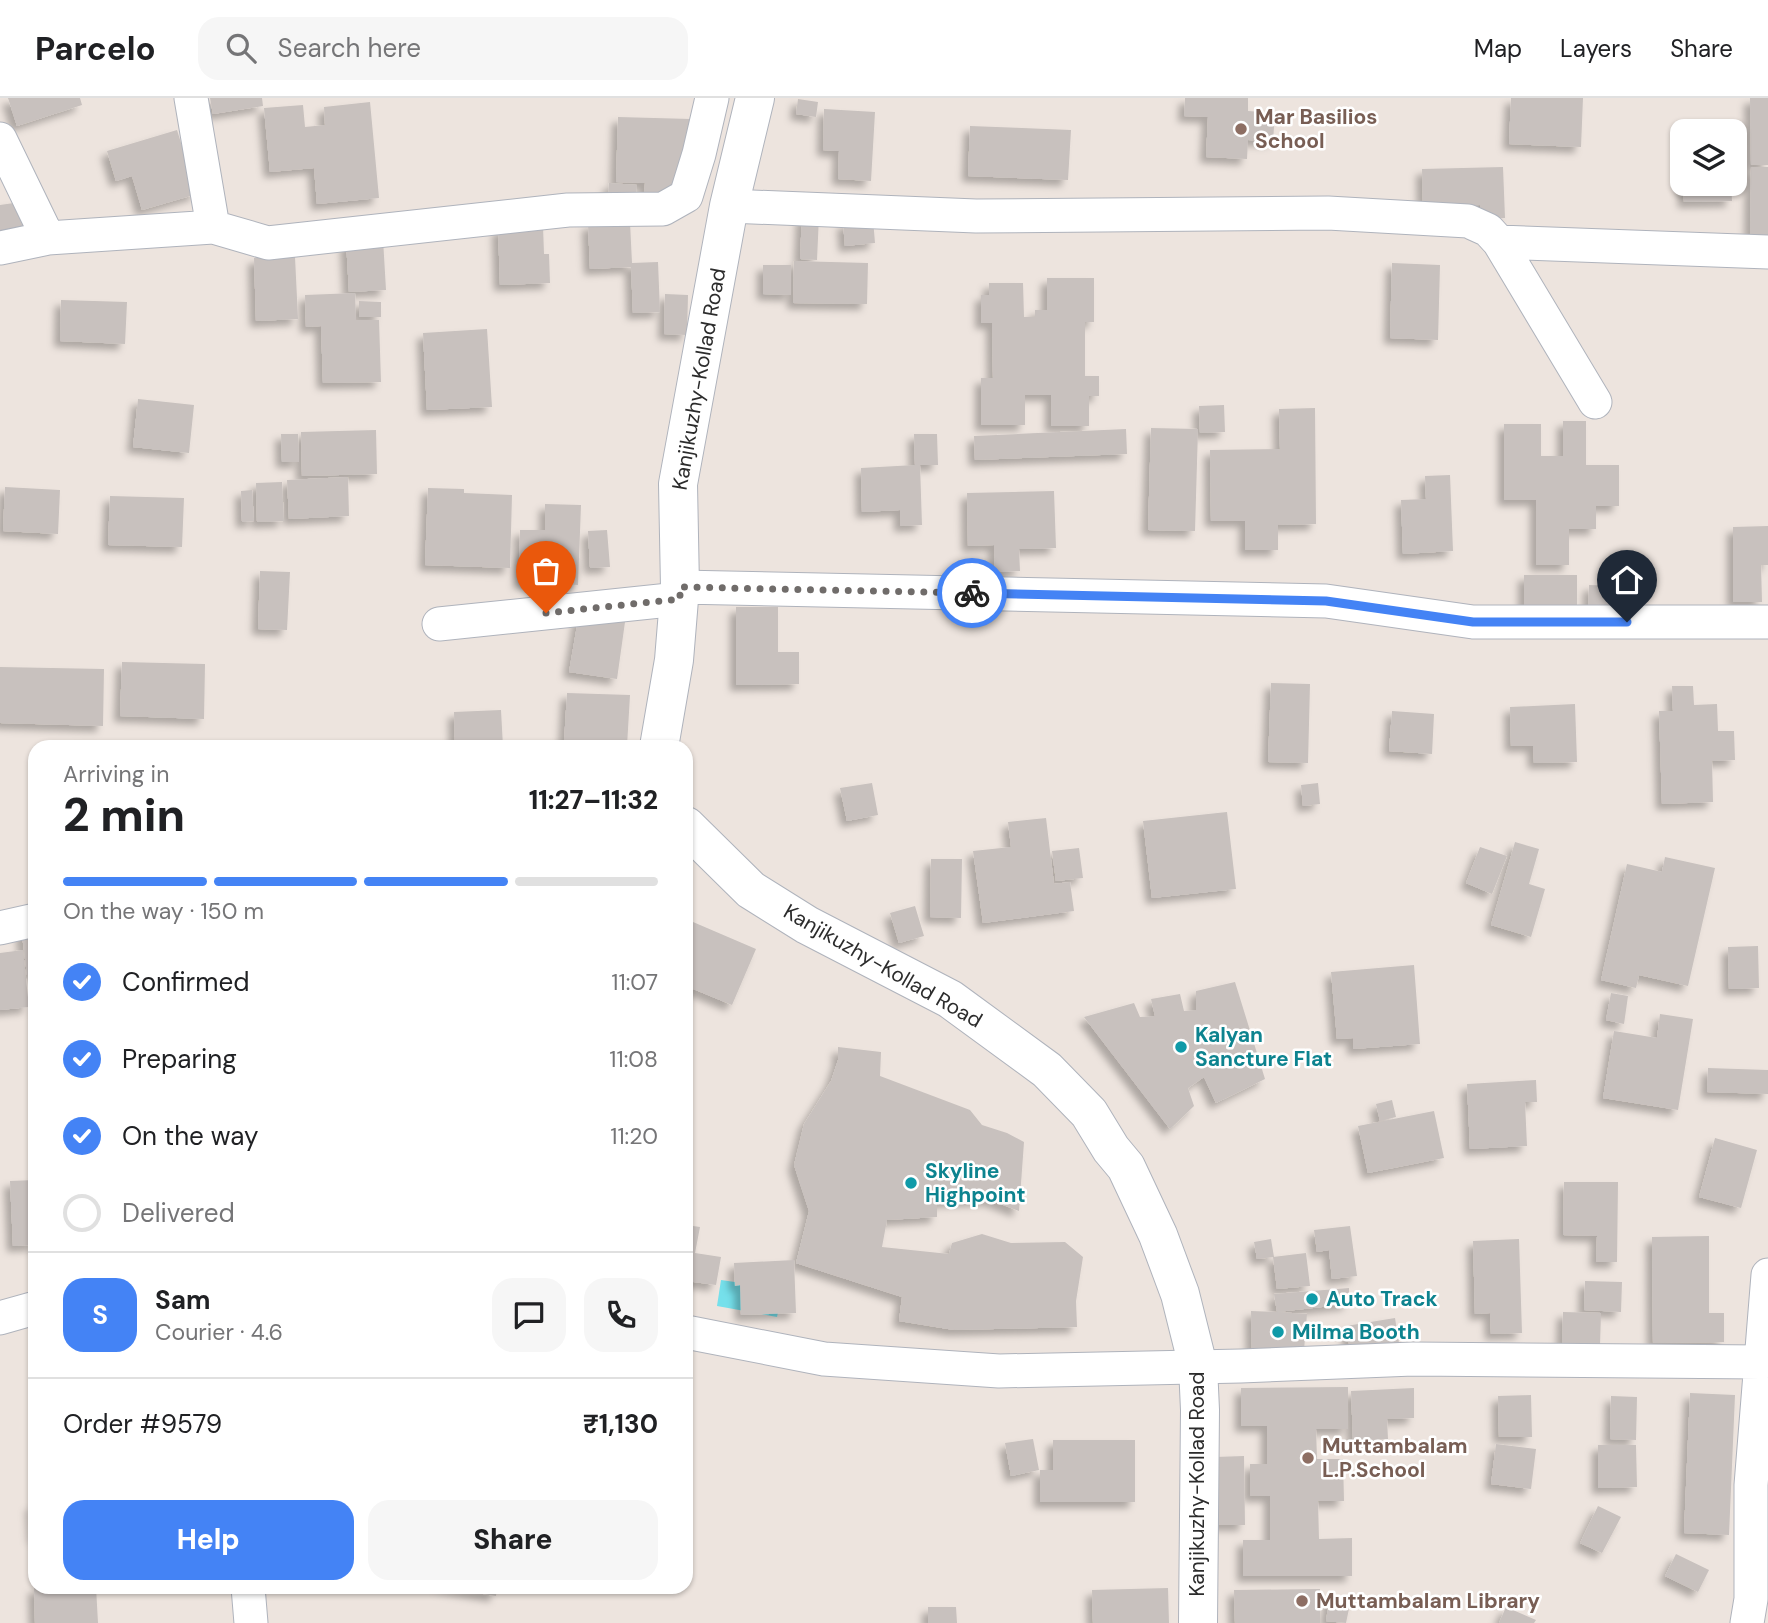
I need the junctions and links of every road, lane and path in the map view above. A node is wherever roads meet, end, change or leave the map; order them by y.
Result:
1 (191, 98) edge
2 (712, 98) edge
3 (755, 98) edge
4 (0, 139) edge
5 (729, 206) junction
6 (213, 227) junction
7 (48, 238) junction
8 (1499, 242) junction
9 (0, 248) edge
10 (1768, 252) edge
11 (1595, 402) dead end
12 (680, 593) junction
13 (1768, 622) edge
14 (439, 624) dead end
15 (660, 740) edge
16 (693, 833) edge
17 (28, 922) edge
18 (0, 928) edge
19 (1768, 1275) edge
20 (28, 1310) edge
21 (0, 1318) edge
22 (693, 1333) edge
23 (1761, 1362) junction
24 (1198, 1366) junction
25 (1760, 1561) edge
26 (249, 1594) edge
27 (251, 1623) edge
28 (1198, 1623) edge
29 (1746, 1623) edge

1 - 6 street
2 - 6 street
3 - 5 main road, Kanjikuzhy-Kollad Road
4 - 7 street
5 - 8 street
5 - 12 main road, Kanjikuzhy-Kollad Road
6 - 7 street
7 - 9 street
8 - 10 street
8 - 11 street
12 - 13 street
12 - 14 street
12 - 15 main road, Kanjikuzhy-Kollad Road
16 - 24 main road, Kanjikuzhy-Kollad Road
17 - 18 street
19 - 23 street
20 - 21 street
22 - 24 street
23 - 24 street
23 - 25 street
24 - 28 main road, Kanjikuzhy-Kollad Road
25 - 29 street
26 - 27 street

